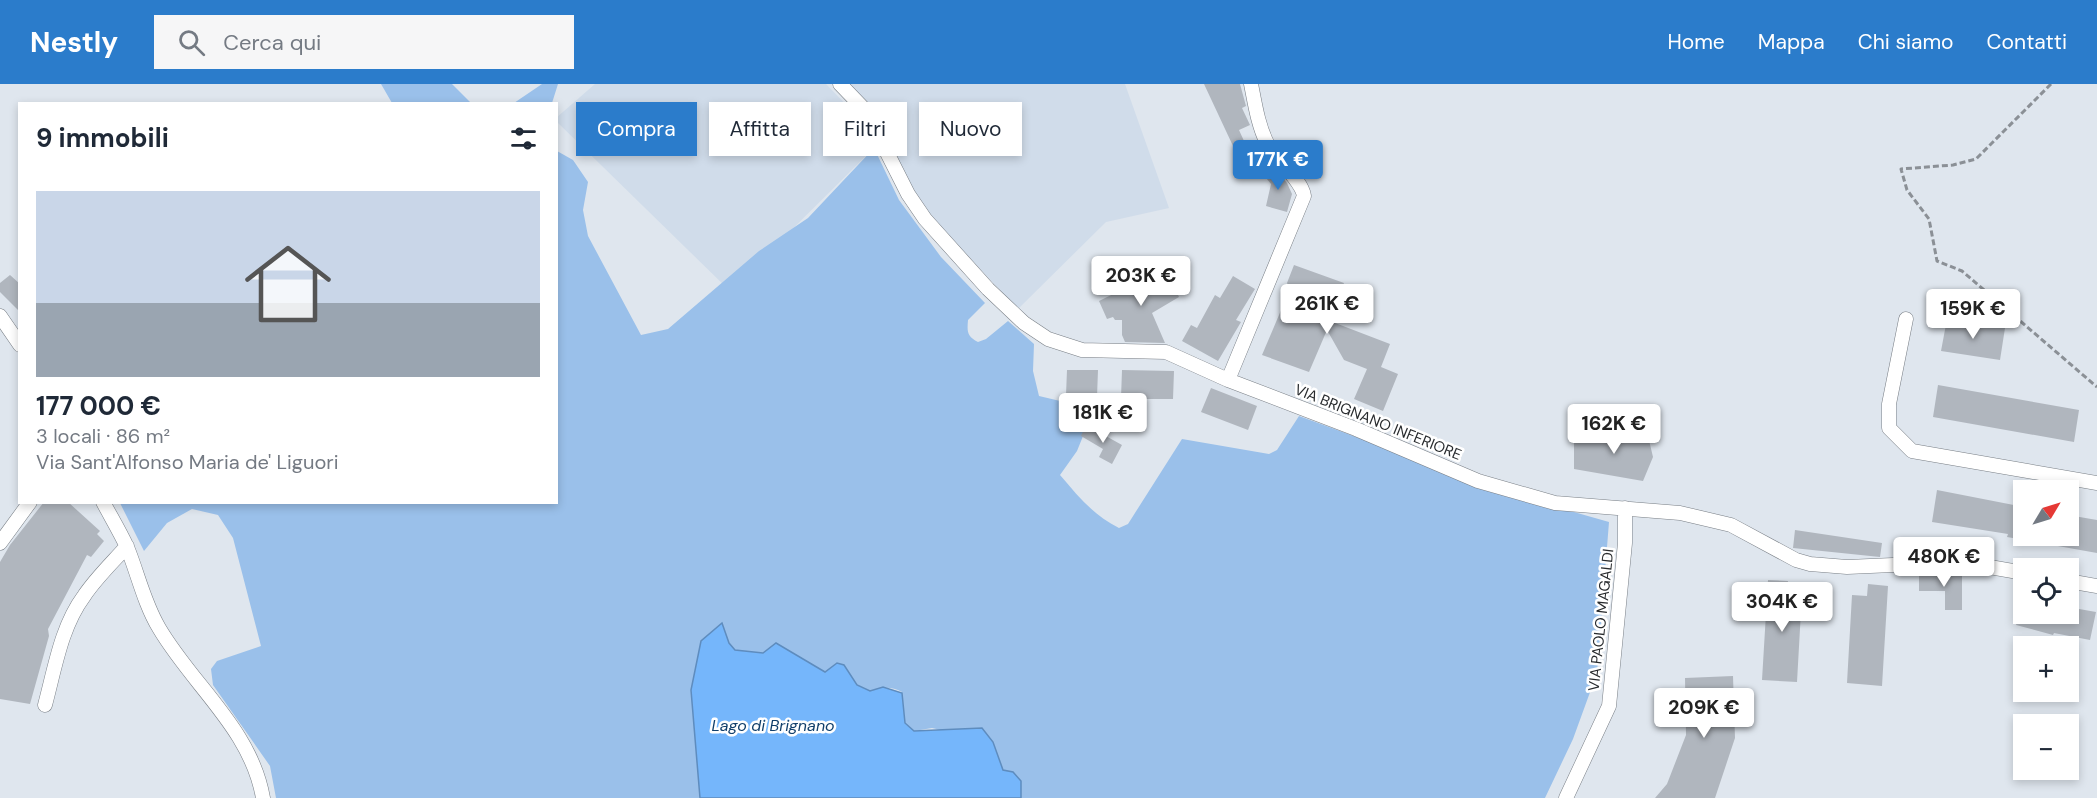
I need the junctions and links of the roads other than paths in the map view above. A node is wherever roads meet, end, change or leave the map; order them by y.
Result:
1 (840, 84) edge
2 (1251, 84) edge
3 (0, 316) edge
4 (1906, 319) dead end
5 (18, 342) edge
6 (1228, 380) junction
7 (2097, 483) edge
8 (29, 504) edge
9 (105, 504) edge
10 (1625, 508) junction
11 (0, 543) edge
12 (127, 546) junction
13 (2013, 571) edge
14 (2079, 583) edge
15 (2097, 586) edge
16 (45, 705) dead end
17 (262, 798) edge
18 (1566, 798) edge

1 - 6 street, VIA BRIGNANO INFERIORE
2 - 6 street
3 - 5 street
4 - 7 street
6 - 10 street, VIA BRIGNANO INFERIORE
8 - 11 street
9 - 12 street
10 - 13 street, VIA BRIGNANO INFERIORE
10 - 18 street, VIA PAOLO MAGALDI
12 - 16 street
12 - 17 street
14 - 15 street

